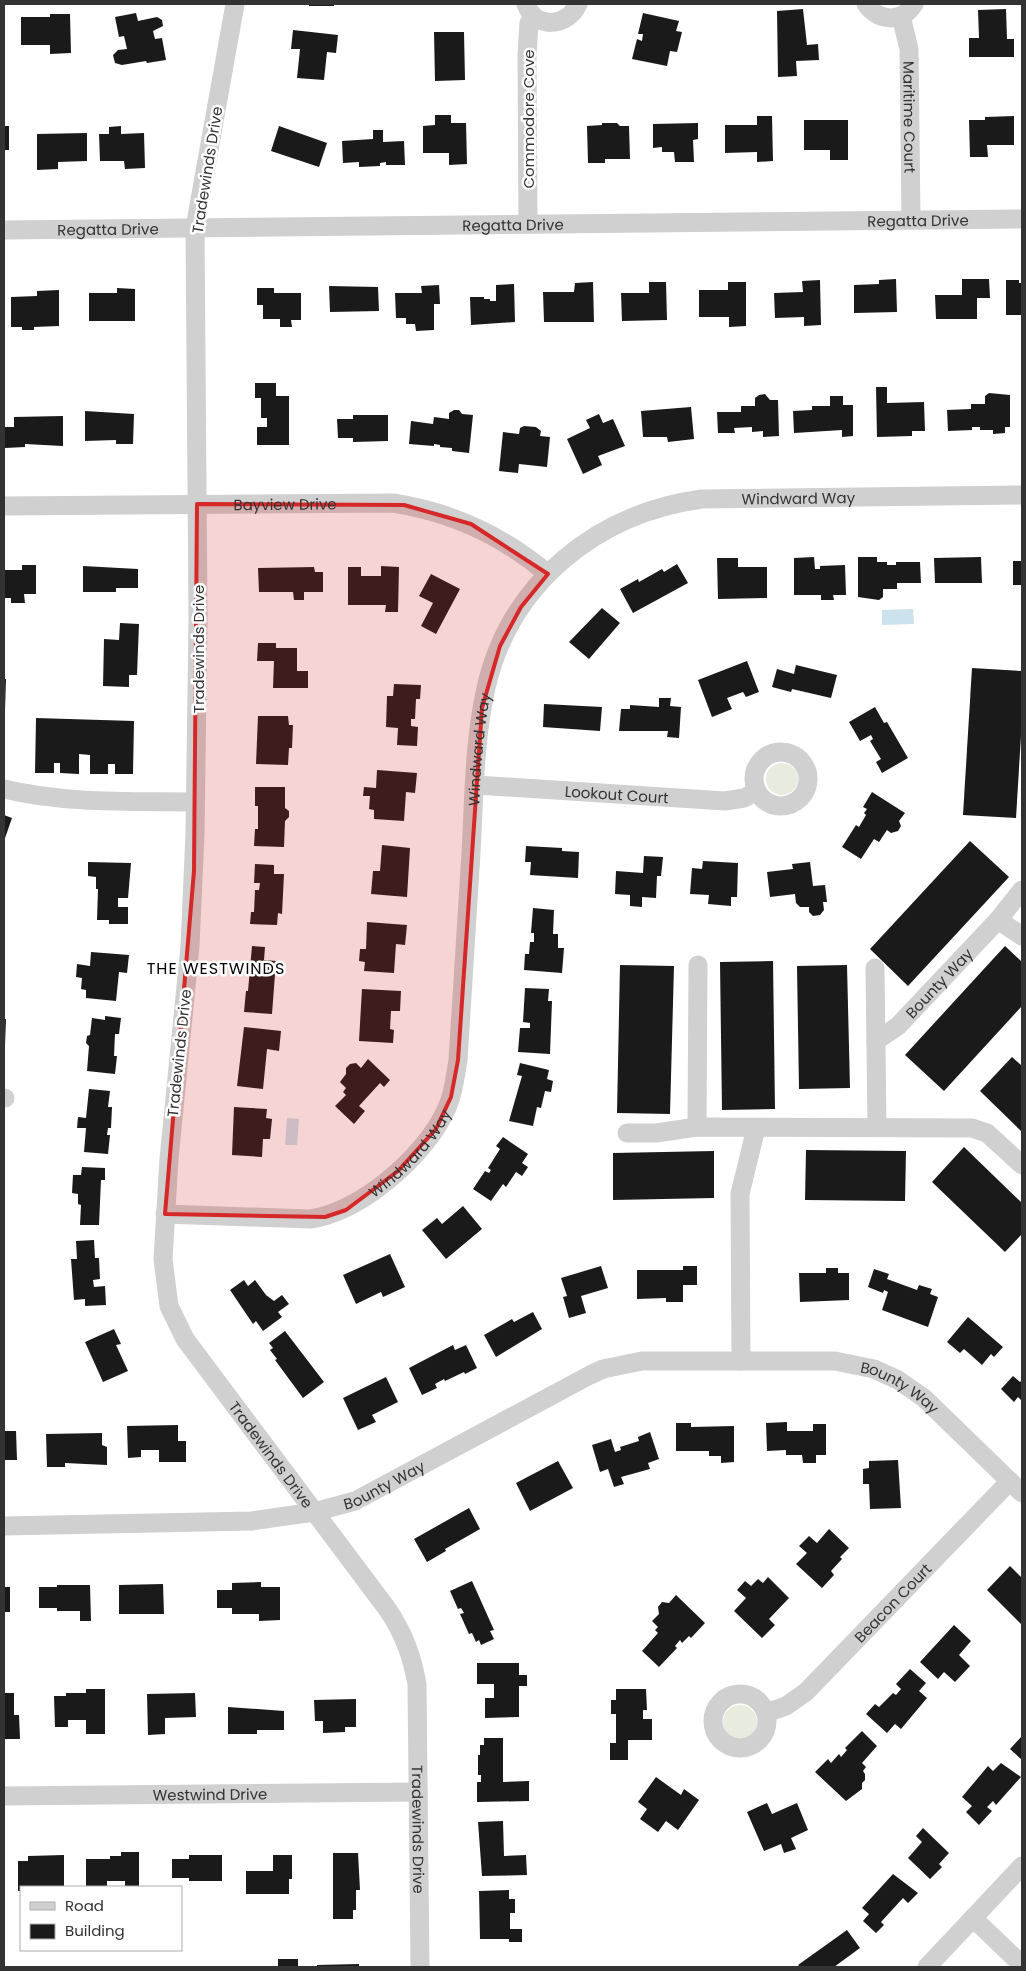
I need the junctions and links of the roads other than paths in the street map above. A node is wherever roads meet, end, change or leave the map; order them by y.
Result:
1 (235, 4) edge
2 (578, 4) edge
3 (866, 4) edge
4 (530, 10) edge
5 (908, 10) edge
6 (1022, 219) edge
7 (911, 220) junction
8 (528, 224) junction
9 (195, 228) junction
10 (4, 230) edge
11 (1022, 495) edge
12 (197, 504) junction
13 (4, 506) edge
14 (548, 574) junction
15 (476, 785) junction
16 (4, 788) edge
17 (757, 791) dead end
18 (196, 802) junction
19 (1022, 890) edge
20 (998, 920) junction
21 (1022, 936) edge
22 (698, 965) dead end
23 (875, 968) dead end
24 (876, 1041) junction
25 (697, 1127) junction
26 (877, 1127) junction
27 (756, 1128) junction
28 (627, 1133) dead end
29 (1022, 1166) edge
30 (165, 1214) junction
31 (741, 1361) junction
32 (1016, 1487) edge
33 (314, 1512) junction
34 (4, 1526) edge
35 (766, 1713) dead end
36 (418, 1792) junction
37 (4, 1796) edge
38 (1022, 1866) edge
39 (973, 1918) junction
40 (1022, 1966) edge
41 (420, 1967) edge
42 (927, 1967) edge

1 - 9 street, Tradewinds Drive
2 - 4 street, Commodore Cove
3 - 5 street, Maritime Court
4 - 8 street, Commodore Cove
5 - 7 street, Maritime Court
6 - 7 street, Regatta Drive
7 - 8 street, Regatta Drive
8 - 9 street, Regatta Drive
9 - 10 street, Regatta Drive
9 - 12 street, Tradewinds Drive
11 - 14 street, Windward Way
12 - 13 street, Bayview Drive
12 - 14 street, Bayview Drive
12 - 18 street, Tradewinds Drive
14 - 15 street, Windward Way
15 - 17 street, Lookout Court
15 - 30 street, Windward Way
16 - 18 street
18 - 30 street, Tradewinds Drive
19 - 20 street, Bounty Way
20 - 21 street
20 - 24 street, Bounty Way
22 - 25 street
23 - 24 street
24 - 26 street
25 - 27 street
25 - 28 street
26 - 27 street
26 - 29 street
27 - 31 street
30 - 33 street, Tradewinds Drive
31 - 32 street, Bounty Way
31 - 33 street, Bounty Way
32 - 35 street, Beacon Court
33 - 34 street, Bounty Way
33 - 36 street, Tradewinds Drive
36 - 37 street, Westwind Drive
36 - 41 street, Tradewinds Drive
38 - 39 street
39 - 40 street
39 - 42 street

